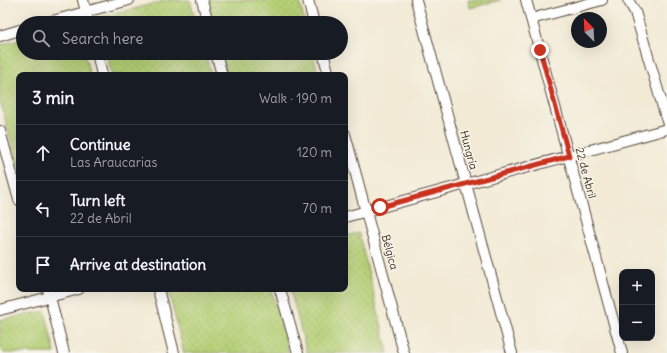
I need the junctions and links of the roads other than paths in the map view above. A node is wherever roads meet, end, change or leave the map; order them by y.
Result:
1 (83, 0) edge
2 (129, 0) edge
3 (202, 0) edge
4 (308, 0) edge
5 (416, 0) edge
6 (526, 0) edge
7 (602, 0) edge
8 (628, 0) edge
9 (86, 12) junction
10 (71, 16) edge
11 (87, 16) edge
12 (206, 16) edge
13 (312, 16) edge
14 (532, 19) junction
15 (16, 31) edge
16 (0, 36) edge
17 (99, 60) edge
18 (218, 60) edge
19 (325, 60) edge
20 (101, 72) edge
21 (221, 72) edge
22 (328, 72) edge
23 (667, 121) edge
24 (667, 129) edge
25 (0, 131) edge
26 (348, 145) edge
27 (569, 156) junction
28 (466, 184) junction
29 (16, 189) edge
30 (366, 211) junction
31 (348, 216) edge
32 (159, 292) edge
33 (281, 292) edge
34 (49, 293) edge
35 (0, 310) edge
36 (64, 353) edge
37 (174, 353) edge
38 (298, 353) edge
39 (404, 353) edge
40 (512, 353) edge
41 (622, 353) edge

1 - 9 street
2 - 9 street
3 - 12 street
4 - 13 street
5 - 28 street, Hungría
6 - 14 street, 22 de Abril
7 - 14 street
8 - 23 street
9 - 10 street
9 - 11 street
14 - 27 street, 22 de Abril
15 - 16 street
17 - 20 street
18 - 21 street
19 - 22 street
24 - 27 street
25 - 29 street
26 - 30 street, Bélgica
27 - 28 street
27 - 41 street, 22 de Abril
28 - 30 street
28 - 40 street, Hungría
30 - 31 street
30 - 39 street, Bélgica
32 - 37 street
33 - 38 street
34 - 35 street
34 - 36 street

